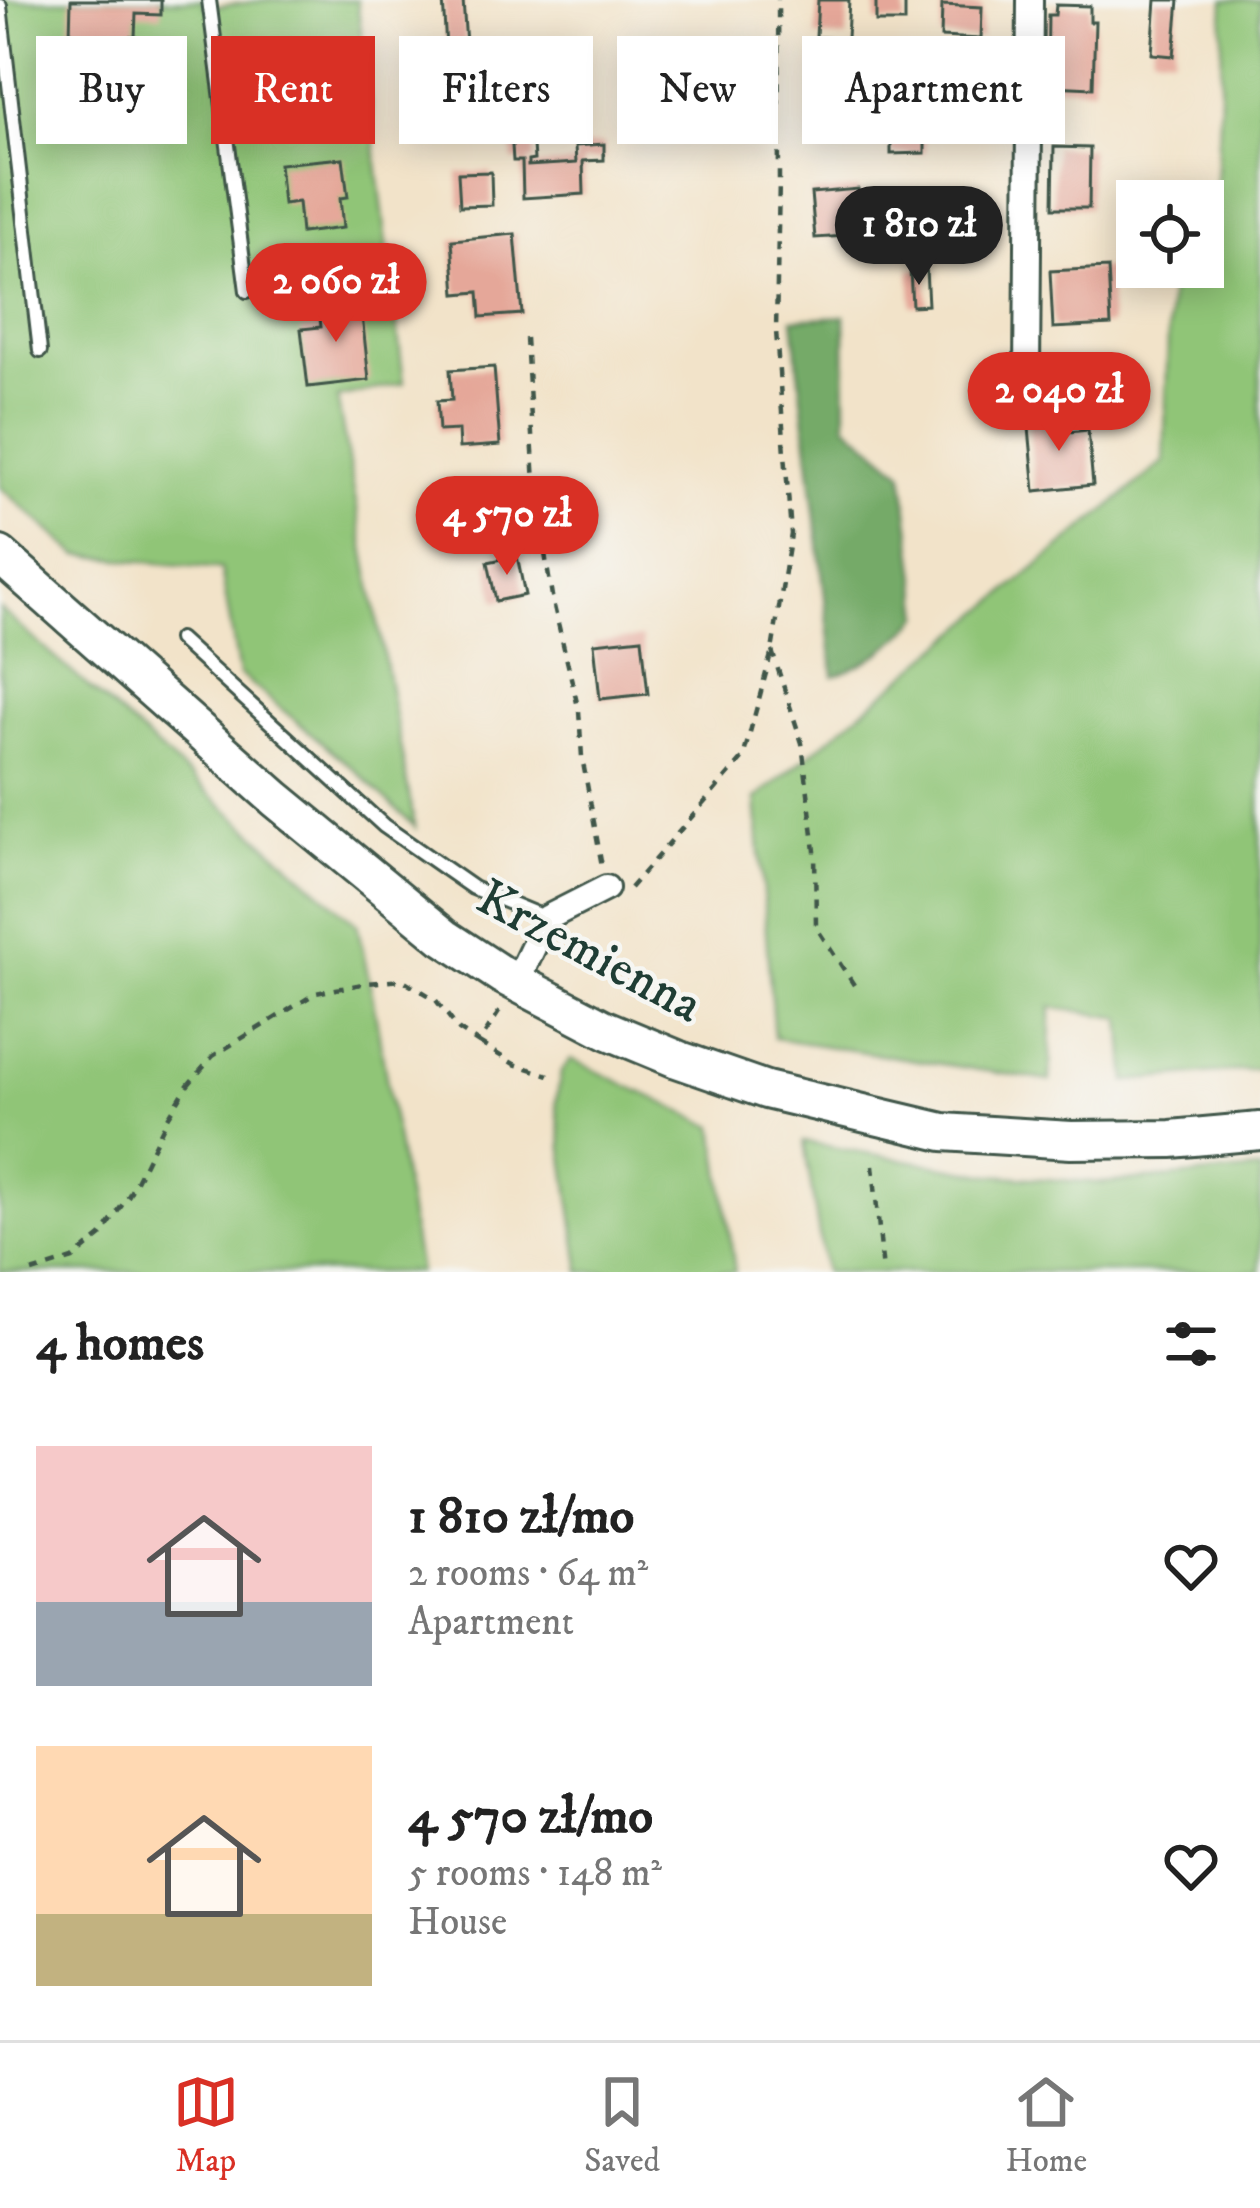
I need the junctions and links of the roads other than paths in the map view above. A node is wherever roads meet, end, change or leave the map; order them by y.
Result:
1 (208, 0) edge
2 (1030, 0) edge
3 (0, 6) edge
4 (247, 291) dead end
5 (40, 351) dead end
6 (1027, 374) dead end
7 (0, 555) edge
8 (179, 639) dead end
9 (606, 888) road end
10 (547, 918) junction
11 (516, 983) junction
12 (1260, 1131) edge

1 - 4 lane
2 - 6 street
3 - 5 lane
7 - 11 main road, Krzemienna
8 - 10 lane
9 - 10 street
10 - 11 street
11 - 12 main road, Krzemienna

